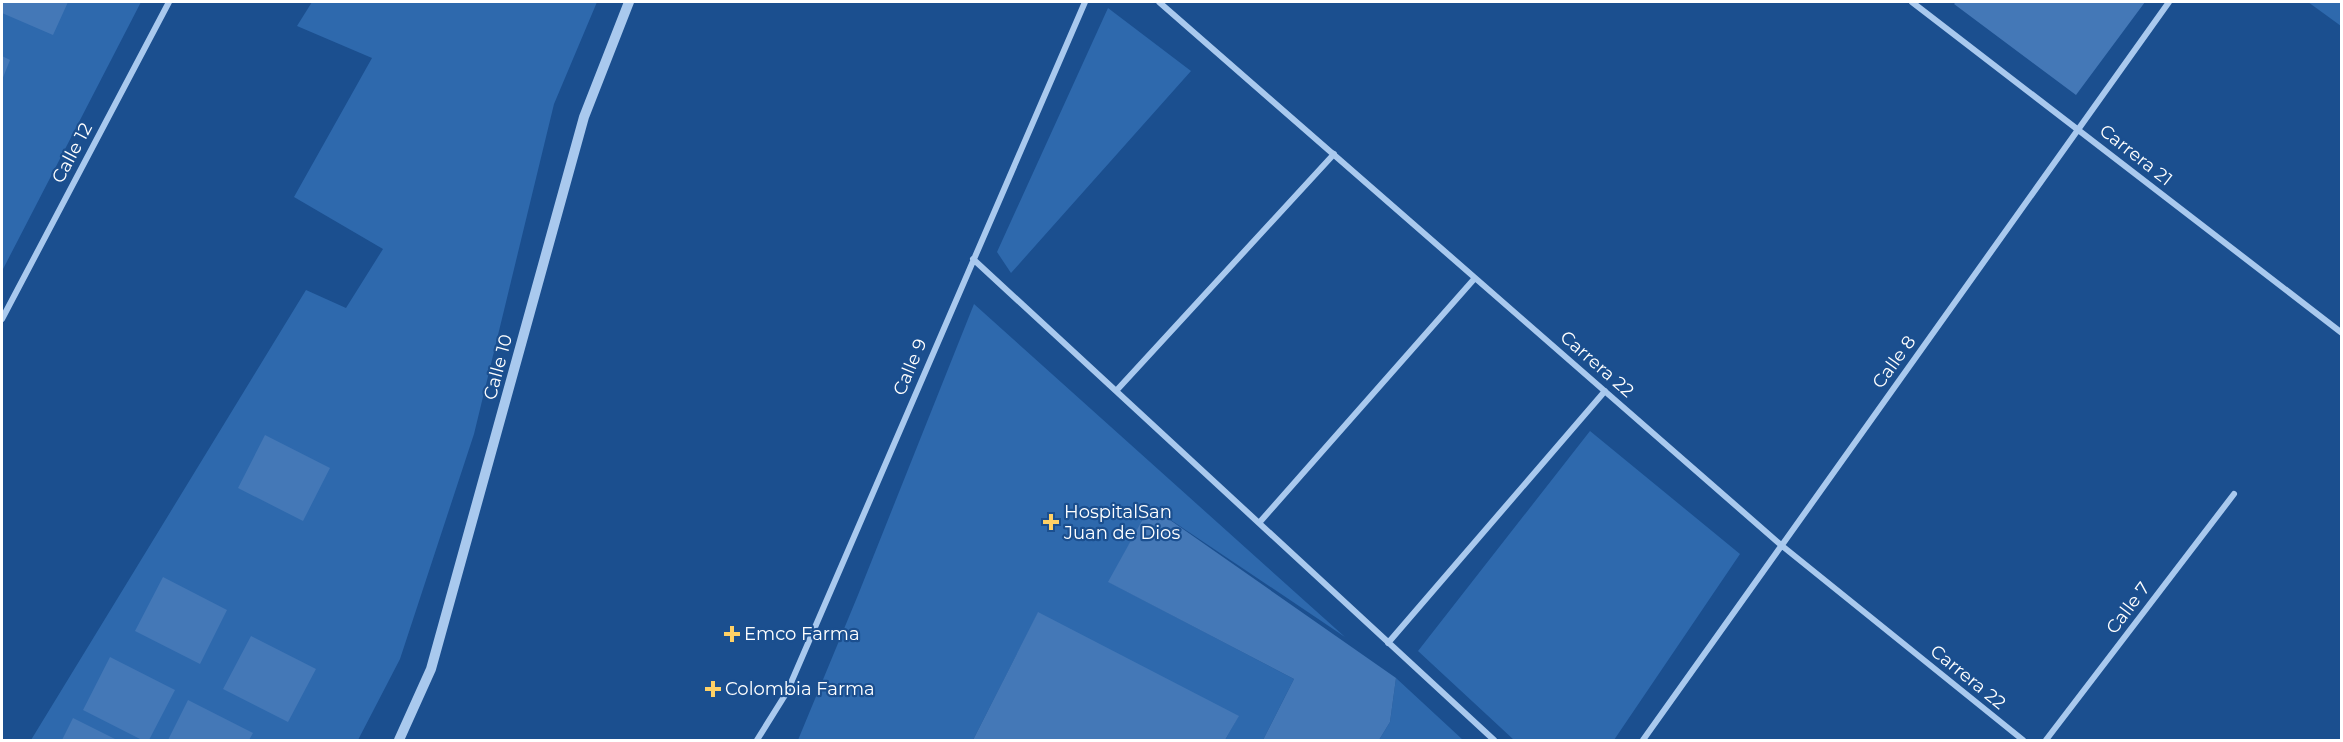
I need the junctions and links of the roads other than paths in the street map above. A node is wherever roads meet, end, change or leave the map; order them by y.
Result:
1 (169, 2) edge
2 (629, 2) edge
3 (1085, 2) edge
4 (1159, 2) edge
5 (1912, 2) edge
6 (2169, 2) edge
7 (2080, 130) junction
8 (1334, 154) junction
9 (972, 259) junction
10 (1475, 278) junction
11 (2, 319) edge
12 (2342, 333) edge
13 (1116, 391) junction
14 (1605, 391) junction
15 (2234, 494) dead end
16 (1259, 523) junction
17 (1781, 545) junction
18 (1388, 643) junction
19 (399, 741) edge
20 (757, 741) edge
21 (1494, 741) edge
22 (1643, 741) edge
23 (2023, 741) edge
24 (2046, 741) edge

1 - 11 street, Calle 12
2 - 19 street, Calle 10
3 - 9 street, Calle 9
4 - 8 street, Carrera 22
5 - 7 street, Carrera 21
6 - 7 street, Calle 8
7 - 12 street, Carrera 21
7 - 17 street, Calle 8
8 - 10 street, Carrera 22
8 - 13 street
9 - 13 street
9 - 20 street, Calle 9
10 - 14 street, Carrera 22
10 - 16 street
13 - 16 street
14 - 17 street, Carrera 22
14 - 18 street
15 - 24 street, Calle 7
16 - 18 street
17 - 22 street, Calle 8
17 - 23 street, Carrera 22
18 - 21 street

